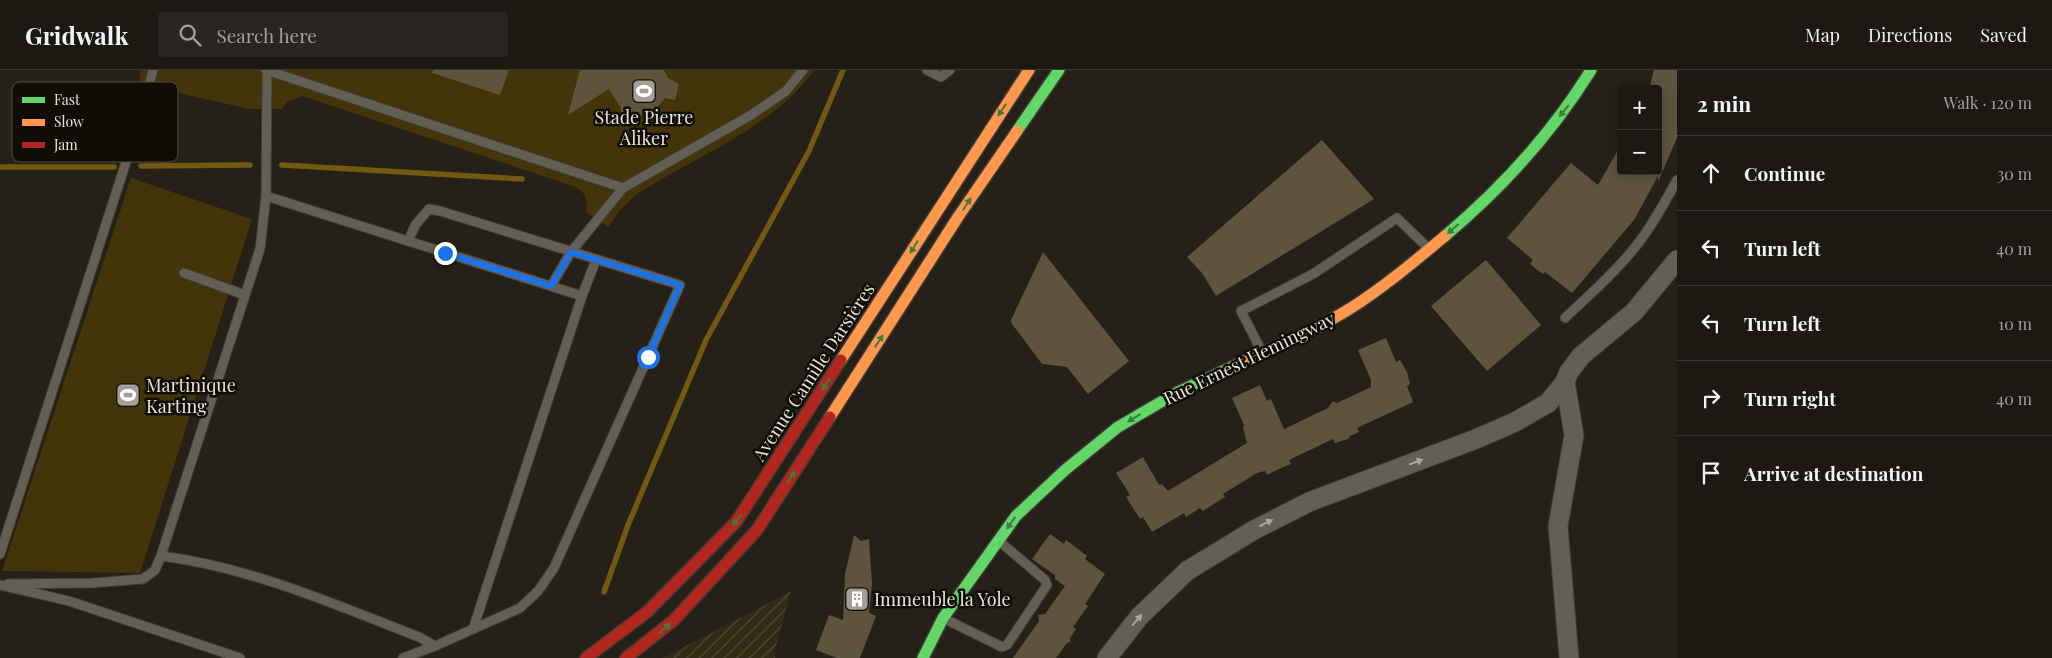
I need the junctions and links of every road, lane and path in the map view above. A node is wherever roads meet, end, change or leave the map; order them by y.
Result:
1 (803, 70) edge
2 (927, 70) edge
3 (950, 70) edge
4 (1029, 70) edge
5 (1058, 70) edge
6 (1591, 70) edge
7 (267, 71) edge
8 (126, 162) edge
9 (1677, 180) edge
10 (623, 188) junction
11 (266, 196) junction
12 (408, 241) junction
13 (1430, 250) junction
14 (571, 252) junction
15 (596, 260) junction
16 (1677, 260) edge
17 (184, 273) dead end
18 (551, 286) junction
19 (245, 295) junction
20 (582, 296) junction
21 (1565, 318) dead end
22 (1262, 352) junction
23 (1565, 382) junction
24 (999, 541) junction
25 (0, 554) edge
26 (161, 556) junction
27 (0, 584) edge
28 (943, 618) junction
29 (473, 629) junction
30 (435, 646) junction
31 (240, 658) edge
32 (403, 658) edge
33 (586, 658) edge
34 (626, 658) edge
35 (923, 658) edge
36 (1107, 658) edge
37 (1568, 658) edge

1 - 10 lane
2 - 3 lane
4 -> 33 main road, Avenue Camille Darsières
34 -> 5 main road
6 -> 13 main road, Rue Ernest Hemingway
7 - 10 lane
7 - 11 lane
8 - 25 lane
9 - 21 lane
10 - 14 lane
11 - 12 lane
11 - 19 lane
12 - 14 lane
12 - 18 lane
13 - 22 main road, Rue Ernest Hemingway
13 - 22 lane
14 - 15 lane
14 - 18 lane
15 - 20 lane
15 - 29 lane
16 - 23 street
17 - 19 lane
18 - 20 lane
19 - 26 lane
20 - 29 lane
22 -> 24 main road, Rue Ernest Hemingway
36 -> 23 street
23 - 37 street
24 - 28 main road, Rue Ernest Hemingway
24 - 28 lane
26 - 27 lane
26 - 30 lane
27 - 31 lane
28 - 35 main road, Rue Ernest Hemingway
29 - 30 lane
30 - 32 lane

